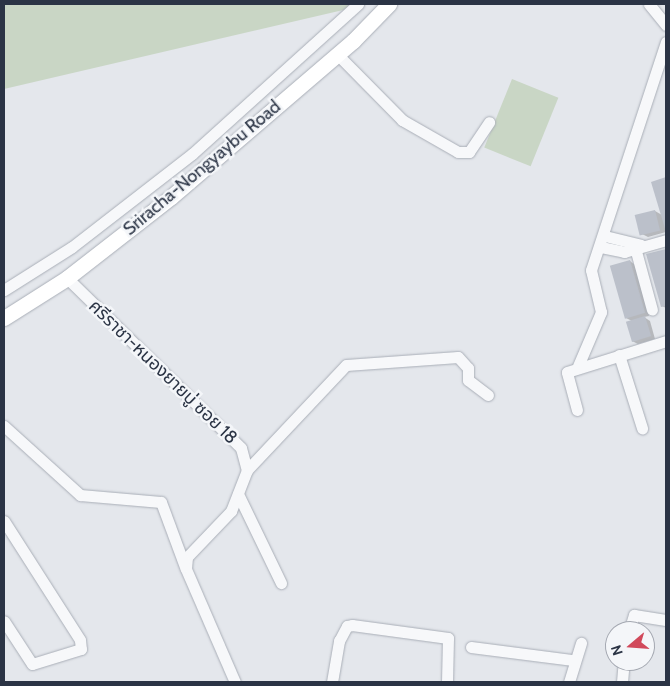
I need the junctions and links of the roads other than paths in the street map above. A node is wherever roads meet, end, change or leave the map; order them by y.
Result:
1 (358, 4) edge
2 (389, 4) edge
3 (649, 4) edge
4 (666, 25) edge
5 (666, 42) edge
6 (337, 54) junction
7 (489, 122) dead end
8 (666, 240) edge
9 (603, 242) junction
10 (637, 246) junction
11 (67, 278) junction
12 (4, 290) edge
13 (652, 310) dead end
14 (4, 318) edge
15 (666, 341) edge
16 (619, 355) junction
17 (578, 366) junction
18 (488, 395) dead end
19 (577, 410) dead end
20 (4, 426) edge
21 (642, 428) dead end
22 (247, 470) junction
23 (238, 494) junction
24 (4, 521) edge
25 (186, 569) junction
26 (282, 583) dead end
27 (666, 620) edge
28 (4, 621) edge
29 (632, 621) edge
30 (581, 643) dead end
31 (471, 646) dead end
32 (573, 660) junction
33 (234, 682) edge
34 (332, 682) edge
35 (447, 682) edge
36 (569, 682) edge

1 - 12 street
2 - 6 main road, Sriracha-Nongyaybu Road
3 - 4 street
5 - 9 street
6 - 7 street
6 - 11 main road, Sriracha-Nongyaybu Road
8 - 10 street
9 - 10 street
9 - 17 street
10 - 13 street
11 - 14 main road, Sriracha-Nongyaybu Road
11 - 22 street, ศรีราชา-หนองยายบู่ ซอย 18
15 - 16 street
16 - 17 street
16 - 21 street
17 - 19 street
18 - 22 street
20 - 25 street
22 - 23 street
23 - 25 street
23 - 26 street
24 - 28 street
25 - 33 street
27 - 29 street
30 - 32 street
31 - 32 street
32 - 36 street
34 - 35 street

